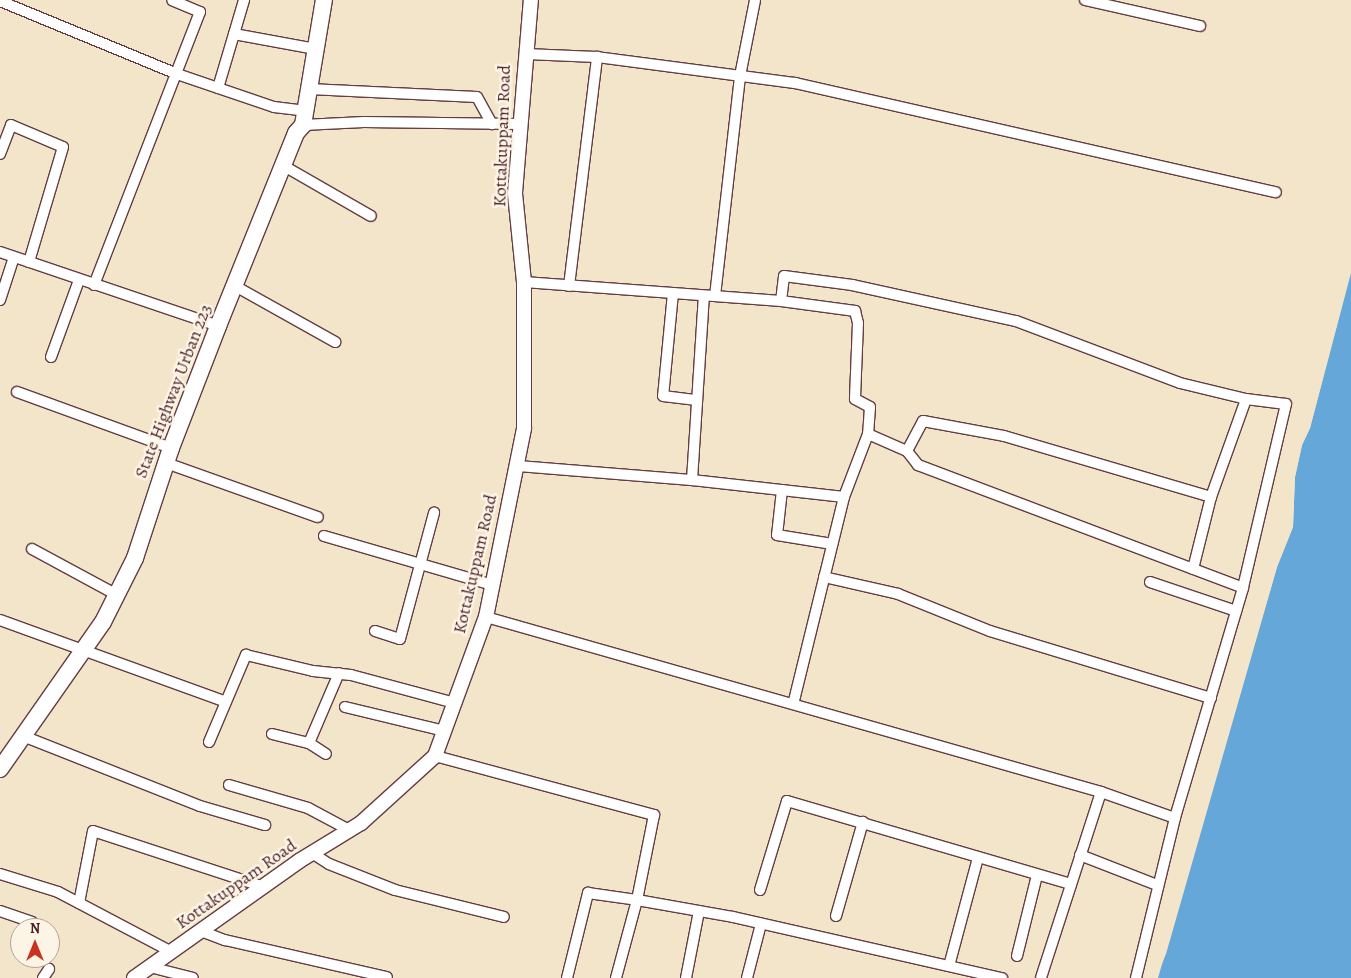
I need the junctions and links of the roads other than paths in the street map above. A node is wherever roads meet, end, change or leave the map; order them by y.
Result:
1 (172, 0) edge
2 (244, 0) edge
3 (324, 0) edge
4 (531, 0) edge
5 (755, 0) edge
6 (1085, 0) edge
7 (1, 2) edge
8 (1200, 26) dead end
9 (234, 34) junction
10 (316, 49) junction
11 (525, 54) junction
12 (597, 57) junction
13 (177, 74) junction
14 (740, 76) junction
15 (218, 88) junction
16 (309, 88) junction
17 (305, 118) junction
18 (492, 124) junction
19 (520, 124) junction
20 (0, 154) edge
21 (284, 166) junction
22 (1276, 192) dead end
23 (372, 216) dead end
24 (0, 252) edge
25 (14, 257) junction
26 (28, 262) junction
27 (79, 280) junction
28 (524, 282) junction
29 (94, 285) junction
30 (235, 286) junction
31 (570, 286) junction
32 (673, 293) junction
33 (704, 296) junction
34 (715, 296) junction
35 (0, 300) edge
36 (781, 301) junction
37 (218, 326) junction
38 (335, 342) dead end
39 (51, 357) dead end
40 (17, 392) dead end
41 (697, 400) junction
42 (1246, 400) junction
43 (868, 434) junction
44 (907, 451) junction
45 (168, 456) junction
46 (517, 466) junction
47 (692, 480) junction
48 (782, 490) junction
49 (844, 497) junction
50 (1211, 497) junction
51 (434, 513) dead end
52 (318, 517) dead end
53 (324, 536) dead end
54 (832, 544) junction
55 (32, 550) dead end
56 (420, 563) junction
57 (1193, 569) junction
58 (824, 578) junction
59 (1150, 582) dead end
60 (493, 584) junction
61 (1243, 588) junction
62 (117, 595) junction
63 (1236, 611) junction
64 (486, 617) junction
65 (0, 620) edge
66 (375, 631) dead end
67 (82, 650) junction
68 (339, 673) junction
69 (1211, 698) junction
70 (226, 702) junction
71 (454, 703) junction
72 (793, 704) junction
73 (345, 707) dead end
74 (444, 731) junction
75 (272, 734) dead end
76 (23, 736) junction
77 (209, 742) dead end
78 (309, 743) junction
79 (326, 754) dead end
80 (436, 756) junction
81 (0, 769) edge
82 (229, 785) dead end
83 (1101, 792) junction
84 (1175, 818) junction
85 (863, 822) junction
86 (265, 825) dead end
87 (349, 830) junction
88 (312, 853) junction
89 (1080, 856) junction
90 (978, 858) junction
91 (0, 874) edge
92 (1037, 875) junction
93 (1071, 884) junction
94 (1157, 885) junction
95 (264, 887) junction
96 (760, 890) dead end
97 (637, 900) junction
98 (79, 903) junction
99 (0, 911) edge
100 (699, 911) junction
101 (836, 916) dead end
102 (504, 917) dead end
103 (20, 918) edge
104 (761, 924) junction
105 (201, 931) junction
106 (172, 952) junction
107 (1017, 956) dead end
108 (949, 966) junction
109 (150, 967) junction
110 (49, 969) dead end
111 (387, 977) dead end
112 (43, 978) edge
113 (134, 978) edge
114 (193, 978) edge
115 (567, 978) edge
116 (616, 978) edge
117 (686, 978) edge
118 (747, 978) edge
119 (1002, 978) edge
120 (1041, 978) edge
121 (1136, 978) edge

1 - 13 street
2 - 9 street
3 - 10 main road, State Highway Urban 223
4 - 11 street, Kottakuppam Road
5 - 14 street
6 - 8 street
7 - 13 street
9 - 10 street
9 - 15 street
10 - 16 main road, State Highway Urban 223
11 - 12 street
11 - 19 street, Kottakuppam Road
12 - 14 street
12 - 31 street
13 - 15 street
13 - 29 street
14 - 22 street
14 - 34 street
15 - 17 street
16 - 17 main road, State Highway Urban 223
16 - 18 street
17 - 18 street
17 - 21 main road, State Highway Urban 223
18 - 19 street
19 - 28 street, Kottakuppam Road
20 - 26 street
21 - 23 street
21 - 30 main road, State Highway Urban 223
24 - 25 street
25 - 26 street
25 - 35 street
26 - 27 street
27 - 29 street
27 - 39 street
28 - 31 street
28 - 46 street, Kottakuppam Road
29 - 37 street
30 - 37 main road, State Highway Urban 223
30 - 38 street
31 - 32 street
32 - 33 street
32 - 41 street
33 - 34 street
33 - 41 street
34 - 36 street
36 - 42 street
36 - 43 street
37 - 45 main road, State Highway Urban 223
40 - 45 street
41 - 47 street
42 - 50 street
42 - 61 street
43 - 44 street
43 - 49 street
44 - 50 street
44 - 57 street
45 - 52 street
45 - 62 main road, State Highway Urban 223
46 - 47 street
46 - 60 street, Kottakuppam Road
47 - 48 street
48 - 49 street
48 - 54 street
49 - 54 street
50 - 57 street
51 - 56 street
53 - 56 street
54 - 58 street
55 - 62 street
56 - 60 street
56 - 66 street
57 - 61 street
58 - 69 street
58 - 72 street
59 - 63 street
60 - 64 street, Kottakuppam Road
61 - 63 street
62 - 67 main road, State Highway Urban 223
63 - 69 street
64 - 71 street, Kottakuppam Road
64 - 72 street
65 - 67 street
67 - 70 street
67 - 76 main road, State Highway Urban 223
68 - 70 street
68 - 71 street
68 - 78 street
69 - 84 street
70 - 77 street
71 - 74 street, Kottakuppam Road
72 - 83 street
73 - 74 street
74 - 80 street, Kottakuppam Road
75 - 78 street
76 - 81 main road, State Highway Urban 223
76 - 86 street
78 - 79 street
80 - 87 street, Kottakuppam Road
80 - 97 street
82 - 87 street
83 - 84 street
83 - 89 street
84 - 94 street
85 - 90 street
85 - 96 street
85 - 101 street
87 - 88 street, Kottakuppam Road
88 - 95 street, Kottakuppam Road
88 - 102 street
89 - 93 street
89 - 94 street
90 - 92 street
90 - 108 street
91 - 98 street
92 - 93 street
92 - 107 street
93 - 120 street
94 - 121 street
95 - 98 street
95 - 105 street, Kottakuppam Road
97 - 100 street
97 - 115 street
97 - 116 street
98 - 106 street
99 - 103 street
100 - 104 street
100 - 117 street
104 - 108 street
104 - 118 street
105 - 106 street, Kottakuppam Road
105 - 111 street
106 - 109 street, Kottakuppam Road
108 - 119 street
109 - 113 street, Kottakuppam Road
109 - 114 street
110 - 112 street

